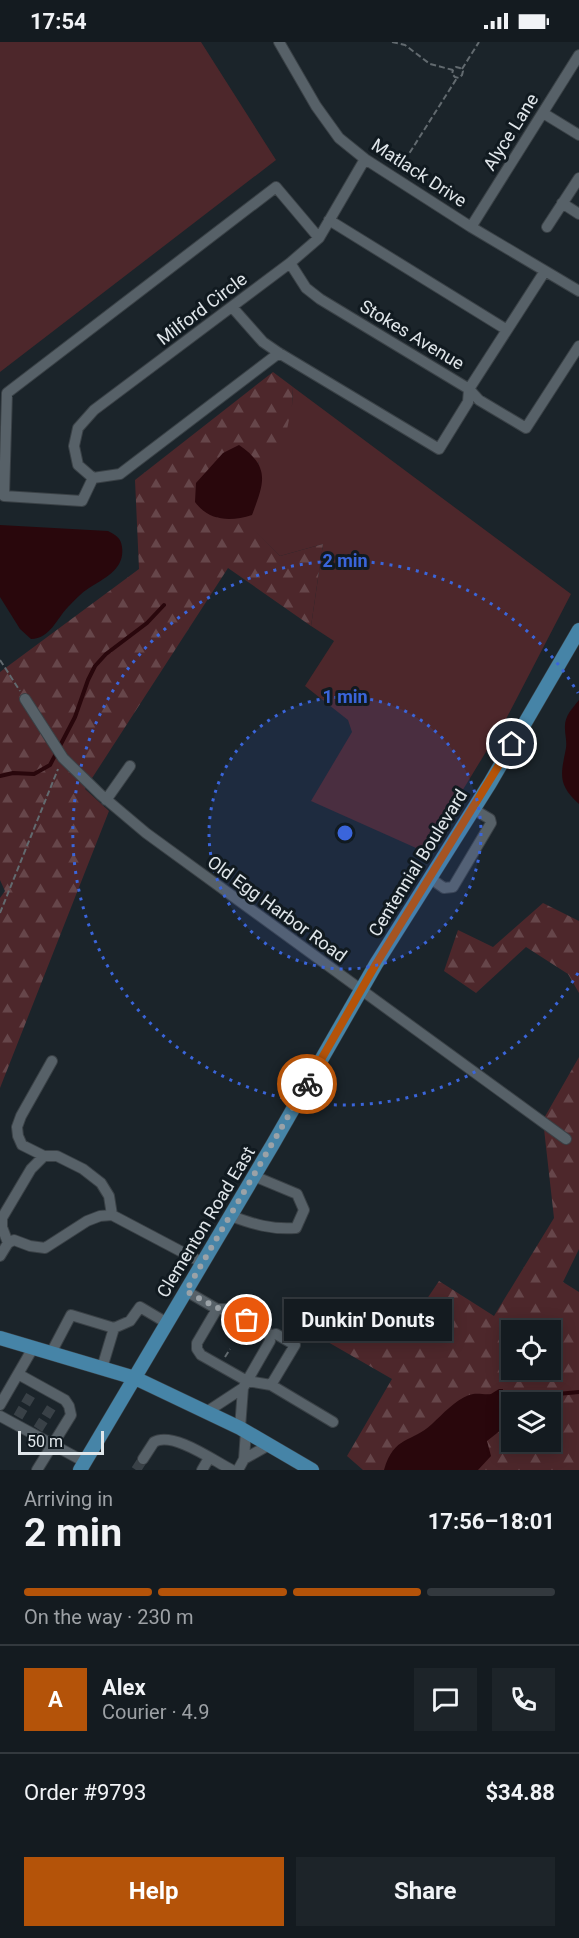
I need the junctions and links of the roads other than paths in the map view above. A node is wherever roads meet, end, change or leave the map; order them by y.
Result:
1 (279, 42) edge
2 (579, 55) edge
3 (543, 113) junction
4 (579, 135) edge
5 (364, 159) junction
6 (579, 178) edge
7 (562, 203) junction
8 (579, 214) edge
9 (329, 220) junction
10 (471, 227) junction
11 (548, 227) dead end
12 (319, 238) junction
13 (290, 263) junction
14 (545, 271) junction
15 (579, 291) edge
16 (232, 307) junction
17 (507, 330) junction
18 (579, 346) edge
19 (279, 353) junction
20 (468, 389) junction
21 (93, 478) junction
22 (579, 630) edge
23 (26, 699) road end
24 (130, 766) dead end
25 (106, 800) junction
26 (473, 809) junction
27 (430, 878) junction
28 (361, 991) junction
29 (52, 1061) dead end
30 (566, 1140) dead end
31 (44, 1156) junction
32 (255, 1176) junction
33 (112, 1215) junction
34 (231, 1216) junction
35 (8, 1243) junction
36 (0, 1256) edge
37 (203, 1263) junction
38 (186, 1291) junction
39 (217, 1308) junction
40 (167, 1323) junction
41 (114, 1328) junction
42 (270, 1336) junction
43 (0, 1338) edge
44 (33, 1348) junction
45 (51, 1353) junction
46 (102, 1368) junction
47 (18, 1374) junction
48 (135, 1378) junction
49 (245, 1385) junction
50 (271, 1385) junction
51 (0, 1405) edge
52 (207, 1411) junction
53 (0, 1416) edge
54 (333, 1422) dead end
55 (243, 1429) junction
56 (269, 1444) junction
57 (52, 1445) junction
58 (209, 1458) junction
59 (143, 1459) tunnel mouth
60 (244, 1460) junction
61 (82, 1466) edge
62 (37, 1470) edge
63 (202, 1470) edge
64 (232, 1470) edge
65 (238, 1470) edge
66 (312, 1470) edge

1 - 5 street, Matlack Drive
2 - 3 street, Alyce Lane
3 - 4 street
3 - 10 street, Alyce Lane
5 - 9 street, Milford Circle
5 - 10 street, Matlack Drive
6 - 7 street
7 - 8 street
7 - 11 street
9 - 12 street, Milford Circle
9 - 17 street
10 - 14 street, Matlack Drive
12 - 13 street, Milford Circle
12 - 21 street
13 - 16 street, Milford Circle
13 - 20 street, Stokes Avenue
14 - 15 street, Matlack Drive
14 - 17 street, Stokes Avenue
16 - 19 street
16 - 21 street, Milford Circle
17 - 20 street, Stokes Avenue
18 - 20 street
19 - 20 street
19 - 21 street
22 - 26 main road, Centennial Boulevard
23 - 25 street, Old Egg Harbor Road
24 - 25 street
25 - 28 street, Old Egg Harbor Road
26 - 27 main road, Centennial Boulevard
26 - 27 street
27 - 28 main road, Centennial Boulevard
28 - 30 street, Old Egg Harbor Road
28 - 32 main road, Clementon Road East
29 - 31 street
31 - 33 street
31 - 35 street
32 - 34 main road, Clementon Road East
32 - 34 street
33 - 35 street
33 - 37 street
34 - 37 main road, Clementon Road East
35 - 36 street
37 - 38 main road, Clementon Road East
38 - 39 street
38 - 40 main road, Clementon Road East
39 - 42 street
39 - 49 street
40 - 41 street
40 - 48 main road, Clementon Road East
41 - 45 street
41 - 46 street
42 - 49 street
42 - 50 street
43 - 44 main road
44 - 45 main road
44 - 47 street
45 - 46 main road
46 - 48 main road
47 - 51 street
47 - 57 street
48 - 52 main road
48 - 61 main road, Clementon Road East
49 - 50 street
49 - 52 street
49 - 55 street
50 - 54 street
52 - 55 main road
53 - 57 street
55 - 56 main road
55 - 60 street
56 - 60 street
56 - 66 main road
57 - 61 street
57 - 62 street
58 - 59 street
58 - 63 street
58 - 64 street
60 - 65 street

